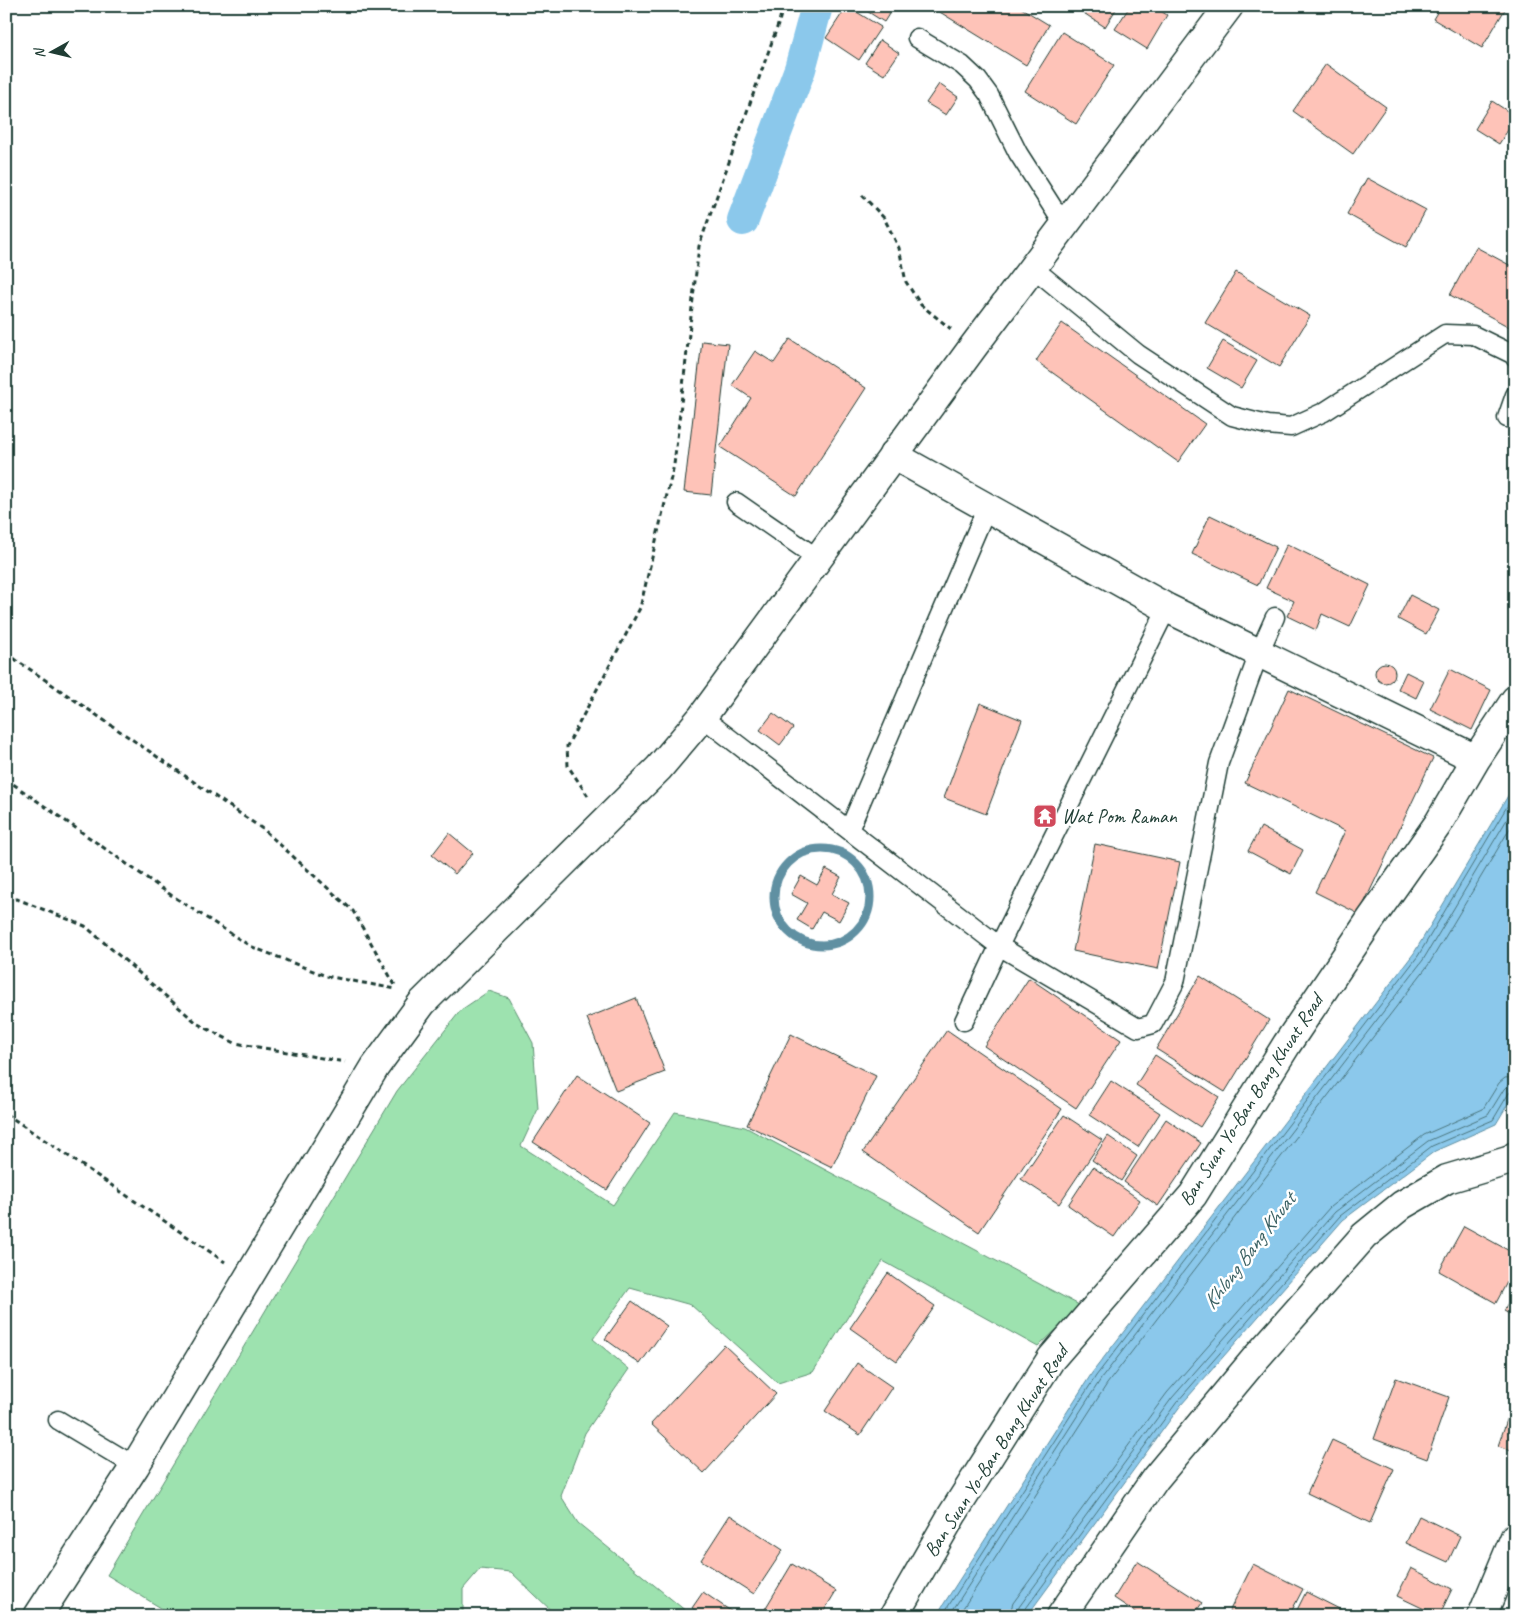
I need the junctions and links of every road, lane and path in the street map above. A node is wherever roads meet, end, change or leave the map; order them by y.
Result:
1 (783, 6) edge
2 (1229, 6) edge
3 (917, 38) dead end
4 (862, 195) dead end
5 (1064, 225) junction
6 (1032, 267) junction
7 (973, 347) junction
8 (1515, 358) edge
9 (1515, 395) edge
10 (1507, 418) dead end
11 (893, 455) junction
12 (736, 502) dead end
13 (987, 507) junction
14 (817, 558) junction
15 (1167, 608) junction
16 (1275, 617) dead end
17 (6, 653) edge
18 (1259, 653) junction
19 (1515, 700) edge
20 (702, 717) junction
21 (1476, 759) junction
22 (6, 779) edge
23 (606, 821) junction
24 (849, 830) junction
25 (6, 901) edge
26 (999, 946) junction
27 (964, 1021) dead end
28 (375, 1067) junction
29 (6, 1114) edge
30 (1515, 1156) edge
31 (248, 1278) junction
32 (58, 1420) dead end
33 (135, 1466) junction
34 (1515, 1537) edge
35 (1491, 1613) edge
36 (38, 1616) edge
37 (894, 1616) edge
38 (1061, 1616) edge

1 - 23 path
2 - 5 street
3 - 5 lane
4 - 7 path
5 - 6 street
6 - 7 street
6 - 8 lane
7 - 11 street
9 - 10 lane
11 - 13 street
11 - 14 street
12 - 14 lane
13 - 15 street
13 - 24 lane
14 - 20 street
15 - 18 street
15 - 26 lane
16 - 18 lane
17 - 22 path
18 - 21 street
18 - 26 lane
19 - 21 street, Ban Suan Yo-Ban Bang Khuat Road
20 - 23 street
20 - 24 lane
21 - 37 street, Ban Suan Yo-Ban Bang Khuat Road
23 - 28 street
24 - 26 lane
25 - 28 path
26 - 27 lane
28 - 31 street
29 - 31 path
30 - 38 street
31 - 33 street
32 - 33 lane
33 - 36 street
34 - 35 street

